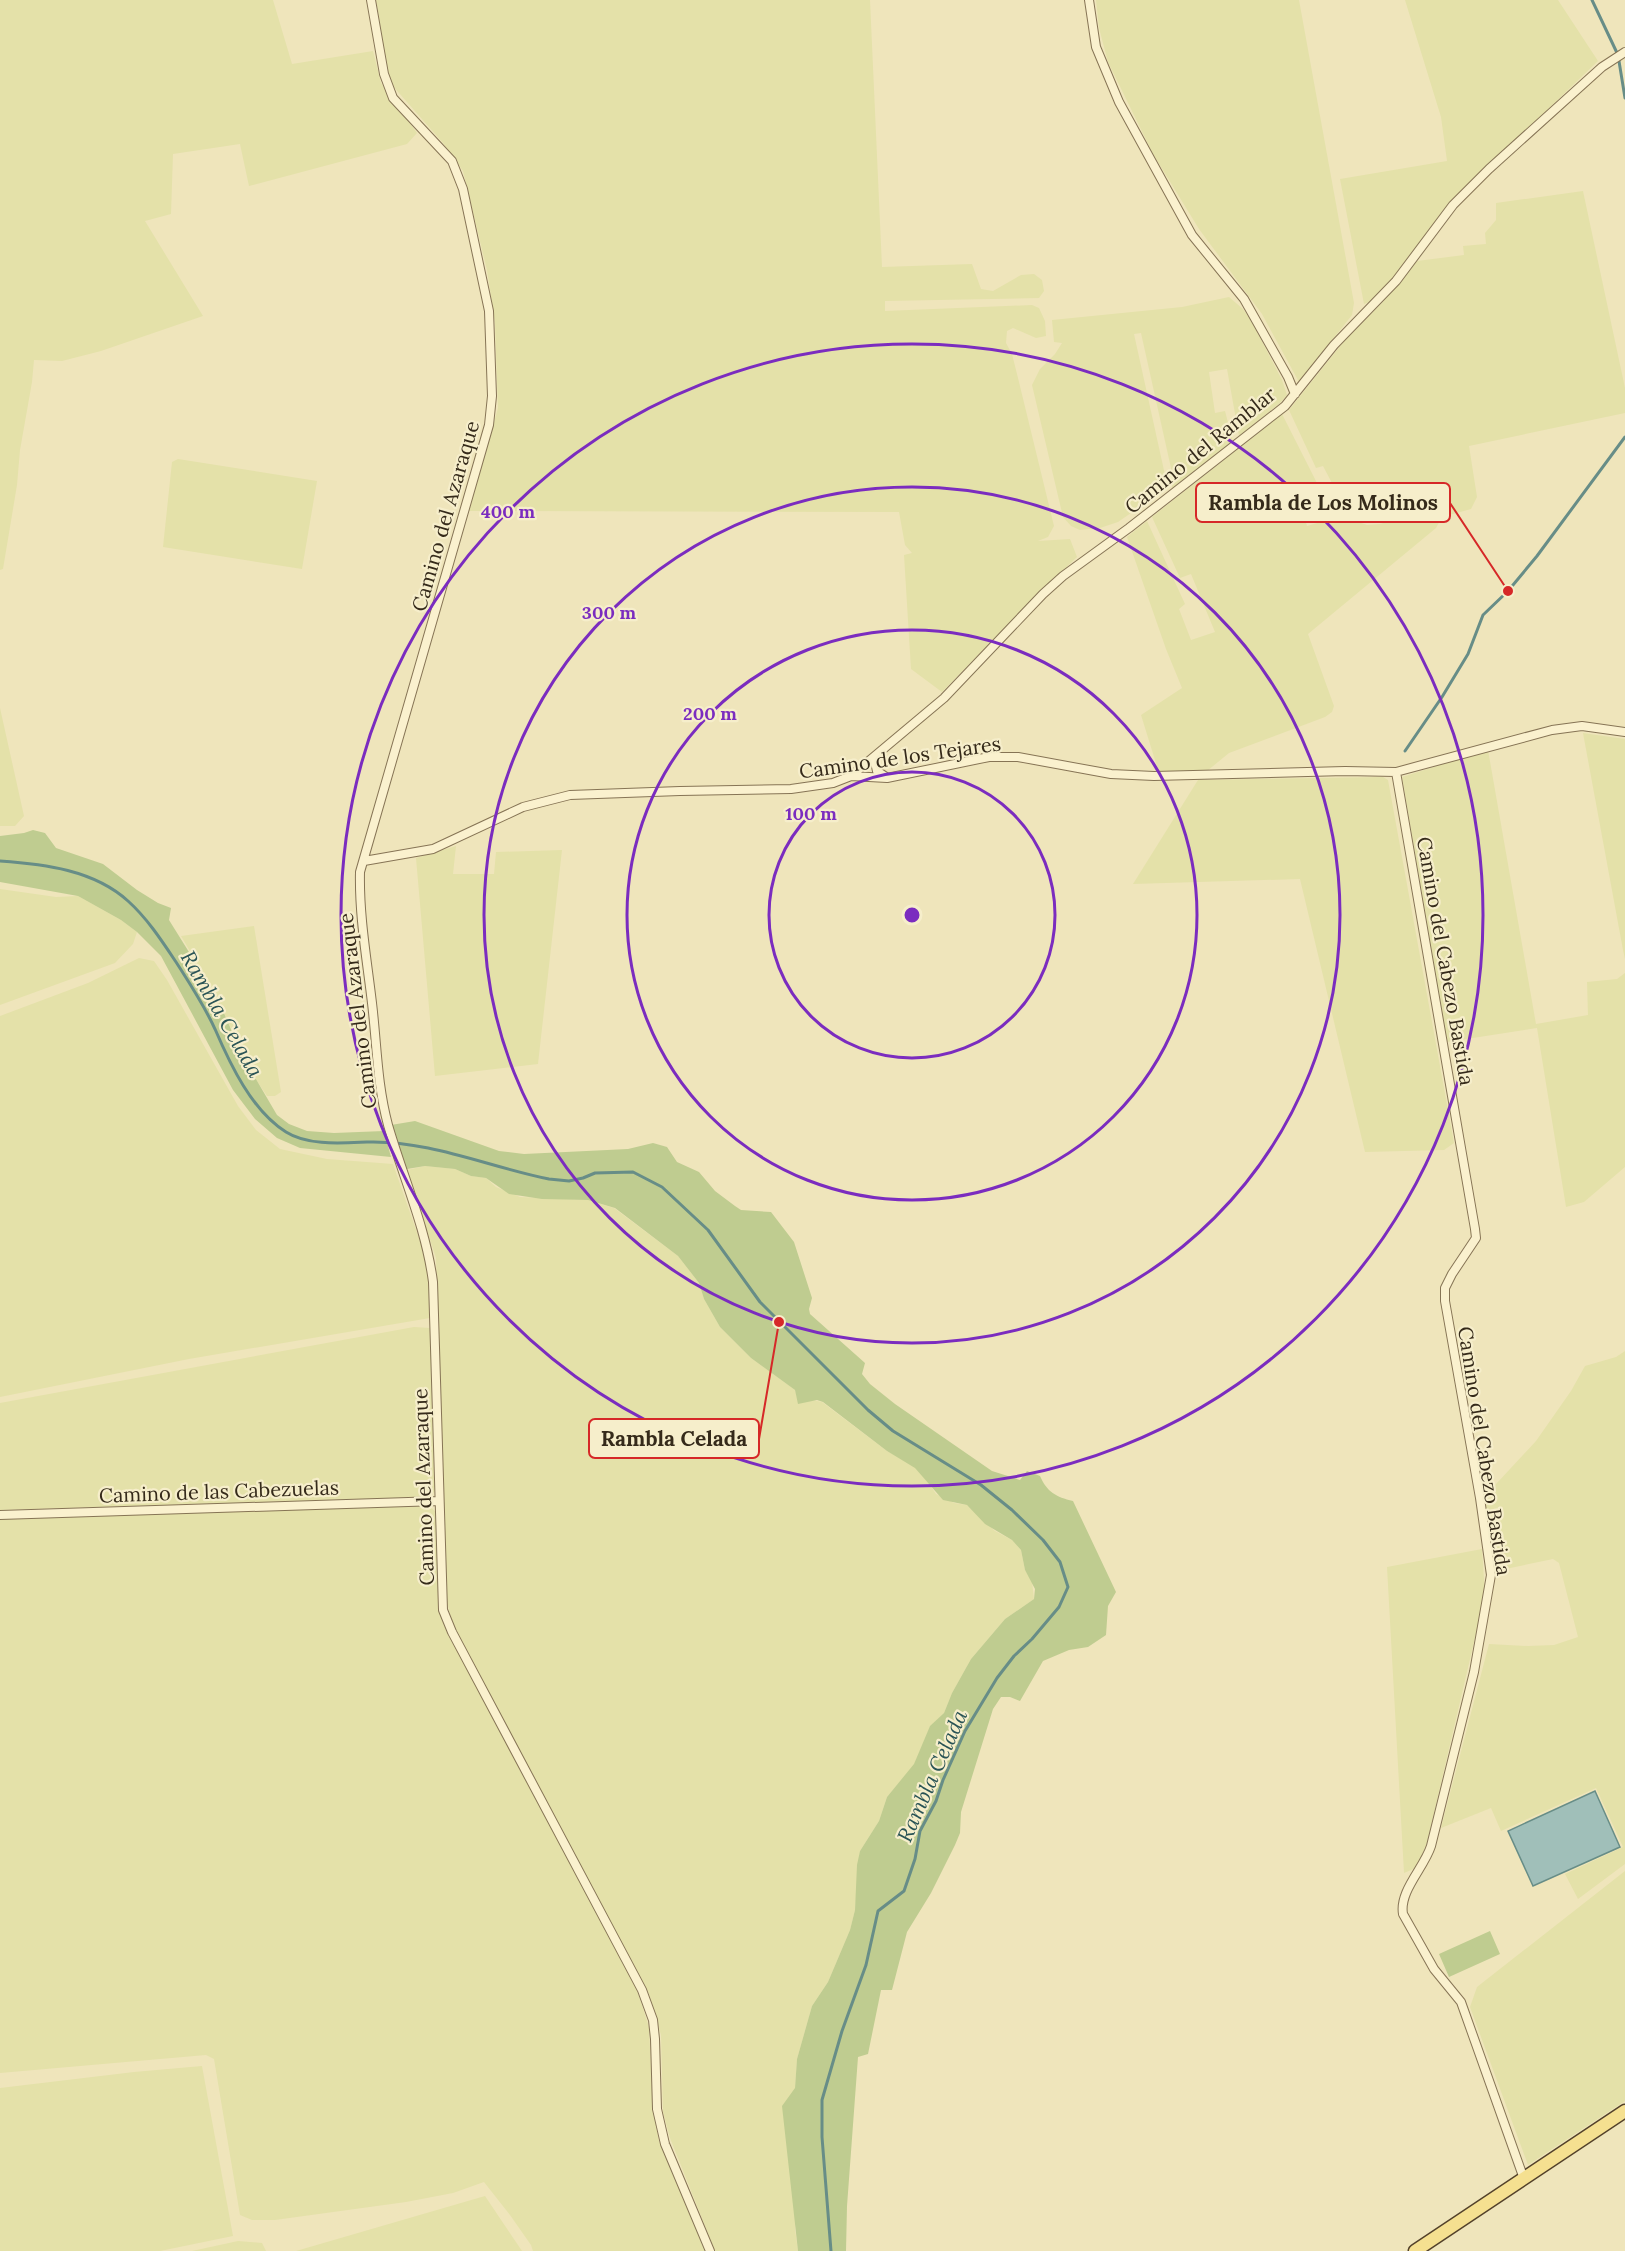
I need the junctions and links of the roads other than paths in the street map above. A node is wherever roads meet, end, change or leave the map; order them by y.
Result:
1 (371, 0) edge
2 (1089, 0) edge
3 (1625, 52) edge
4 (1295, 394) junction
5 (1625, 732) edge
6 (874, 758) junction
7 (1396, 772) junction
8 (851, 776) junction
9 (887, 778) junction
10 (364, 861) junction
11 (439, 1501) junction
12 (0, 1515) edge
13 (1625, 2111) edge
14 (1524, 2180) junction
15 (710, 2251) edge
16 (1415, 2251) edge

1 - 10 street, Camino del Azaraque
2 - 4 street
3 - 4 street, Camino del Ramblar
4 - 6 street, Camino del Ramblar
5 - 7 street, Camino de los Tejares
6 - 8 street, Camino del Ramblar
6 - 9 street
7 - 9 street, Camino de los Tejares
7 - 14 street, Camino del Cabezo Bastida
8 - 9 street, Camino de los Tejares
8 - 10 street, Camino de los Tejares
10 - 11 street, Camino del Azaraque
11 - 12 street, Camino de las Cabezuelas
11 - 15 street, Camino del Azaraque
13 - 14 main road
14 - 16 main road

